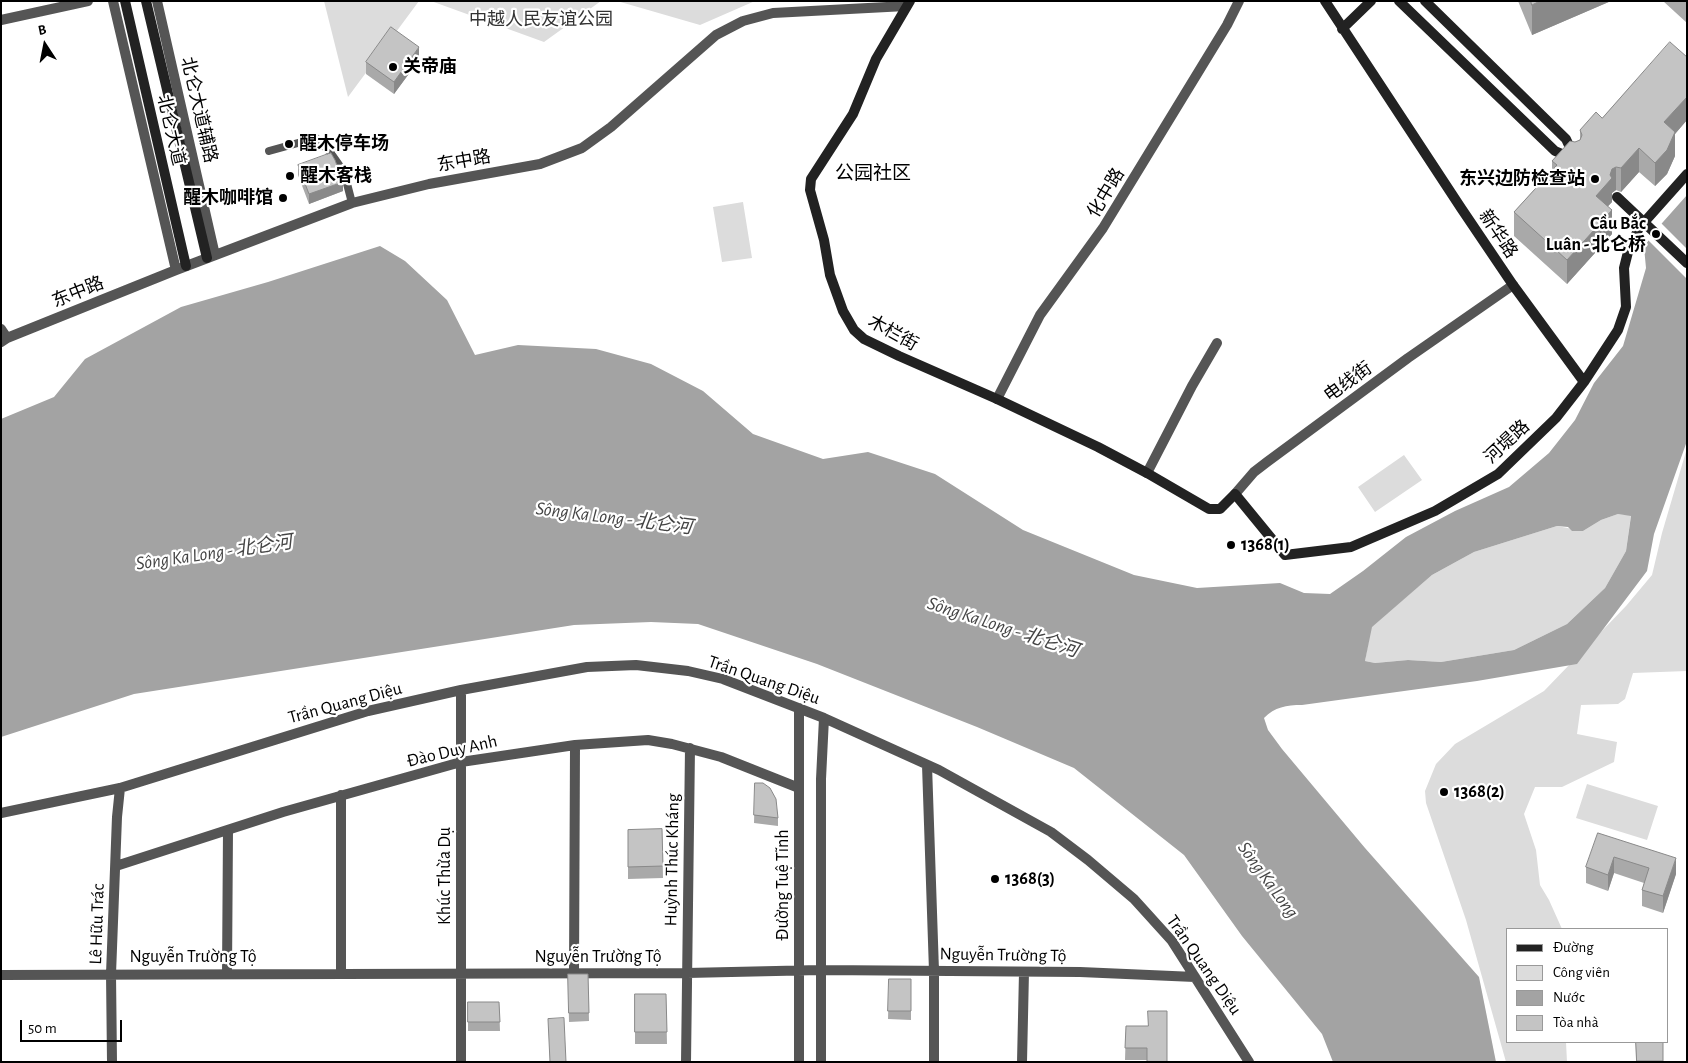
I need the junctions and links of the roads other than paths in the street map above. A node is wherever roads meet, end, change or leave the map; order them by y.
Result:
1 (88, 1) edge
2 (113, 1) edge
3 (125, 1) edge
4 (146, 1) edge
5 (157, 1) edge
6 (1239, 1) edge
7 (1325, 1) edge
8 (1371, 1) edge
9 (1399, 1) edge
10 (1425, 2) edge
11 (908, 4) edge
12 (1, 20) edge
13 (1342, 29) junction
14 (269, 151) dead end
15 (1687, 174) edge
16 (1617, 196) dead end
17 (352, 203) junction
18 (211, 257) junction
19 (1687, 263) edge
20 (181, 268) junction
21 (1514, 285) junction
22 (1, 328) edge
23 (4, 340) edge
24 (1217, 343) dead end
25 (1584, 382) junction
26 (997, 399) junction
27 (1147, 473) junction
28 (1235, 494) junction
29 (1209, 509) joint
30 (461, 690) junction
31 (799, 708) junction
32 (824, 718) junction
33 (575, 745) junction
34 (690, 748) junction
35 (461, 762) junction
36 (927, 765) junction
37 (120, 788) junction
38 (799, 788) junction
39 (341, 796) junction
40 (1, 813) edge
41 (228, 830) junction
42 (116, 866) junction
43 (799, 970) junction
44 (820, 970) junction
45 (934, 971) junction
46 (1024, 972) junction
47 (341, 973) junction
48 (461, 973) junction
49 (574, 973) junction
50 (687, 973) junction
51 (111, 974) junction
52 (227, 974) junction
53 (1, 975) edge
54 (1195, 977) junction
55 (112, 1062) edge
56 (461, 1062) edge
57 (686, 1062) edge
58 (799, 1062) edge
59 (821, 1062) edge
60 (934, 1062) edge
61 (1022, 1062) edge
62 (1249, 1062) edge

1 - 12 street
2 - 20 street
3 - 20 street, 北仑大道
4 - 18 street, 北仑大道
5 - 18 street, 北仑大道辅路
6 - 26 street, 化中路
7 - 13 street, 新华路
8 - 13 street
9 - 10 street
11 - 17 street, 东中路
11 - 26 street, 木栏街
13 - 21 street, 新华路
14 - 17 lane
15 - 25 street, 河堤路
16 - 19 street, bridge
17 - 18 street, 东中路
18 - 20 street, 东中路
20 - 23 street, 东中路
21 - 25 street, 新华路
21 - 28 street, 电线街
22 - 23 street
24 - 27 street
25 - 28 street, 河堤路
26 - 27 street, 木栏街
27 - 29 street, 木栏街
28 - 29 street, 电线街
30 - 31 street, Trần Quang Diệu
30 - 35 street, Khúc Thừa Dụ
30 - 37 street, Trần Quang Diệu
31 - 32 street, Trần Quang Diệu
31 - 38 street, Đường Tuệ Tĩnh
32 - 36 street, Trần Quang Diệu
32 - 44 street, Đường Tuệ Tĩnh
33 - 34 street, Đào Duy Anh
33 - 35 street, Đào Duy Anh
33 - 49 street
34 - 38 street, Đào Duy Anh
34 - 50 street, Huỳnh Thúc Kháng
35 - 39 street, Đào Duy Anh
35 - 48 street, Khúc Thừa Dụ
36 - 45 street
36 - 54 street, Trần Quang Diệu
37 - 40 street, Trần Quang Diệu
37 - 42 street, Lê Hữu Trác
38 - 43 street, Đường Tuệ Tĩnh
39 - 41 street, Đào Duy Anh
39 - 47 street
41 - 42 street, Đào Duy Anh
41 - 52 street
42 - 51 street, Lê Hữu Trác
43 - 44 street, Nguyễn Trường Tộ
43 - 50 street, Nguyễn Trường Tộ
43 - 58 street, Đường Tuệ Tĩnh
44 - 45 street, Nguyễn Trường Tộ
44 - 59 street, Đường Tuệ Tĩnh
45 - 46 street, Nguyễn Trường Tộ
45 - 60 street
46 - 54 street, Nguyễn Trường Tộ
46 - 61 street
47 - 48 street, Nguyễn Trường Tộ
47 - 52 street, Nguyễn Trường Tộ
48 - 49 street, Nguyễn Trường Tộ
48 - 56 street, Khúc Thừa Dụ
49 - 50 street, Nguyễn Trường Tộ
50 - 57 street, Huỳnh Thúc Kháng
51 - 52 street, Nguyễn Trường Tộ
51 - 53 street, Nguyễn Trường Tộ
51 - 55 street, Lê Hữu Trác
54 - 62 street, Trần Quang Diệu

